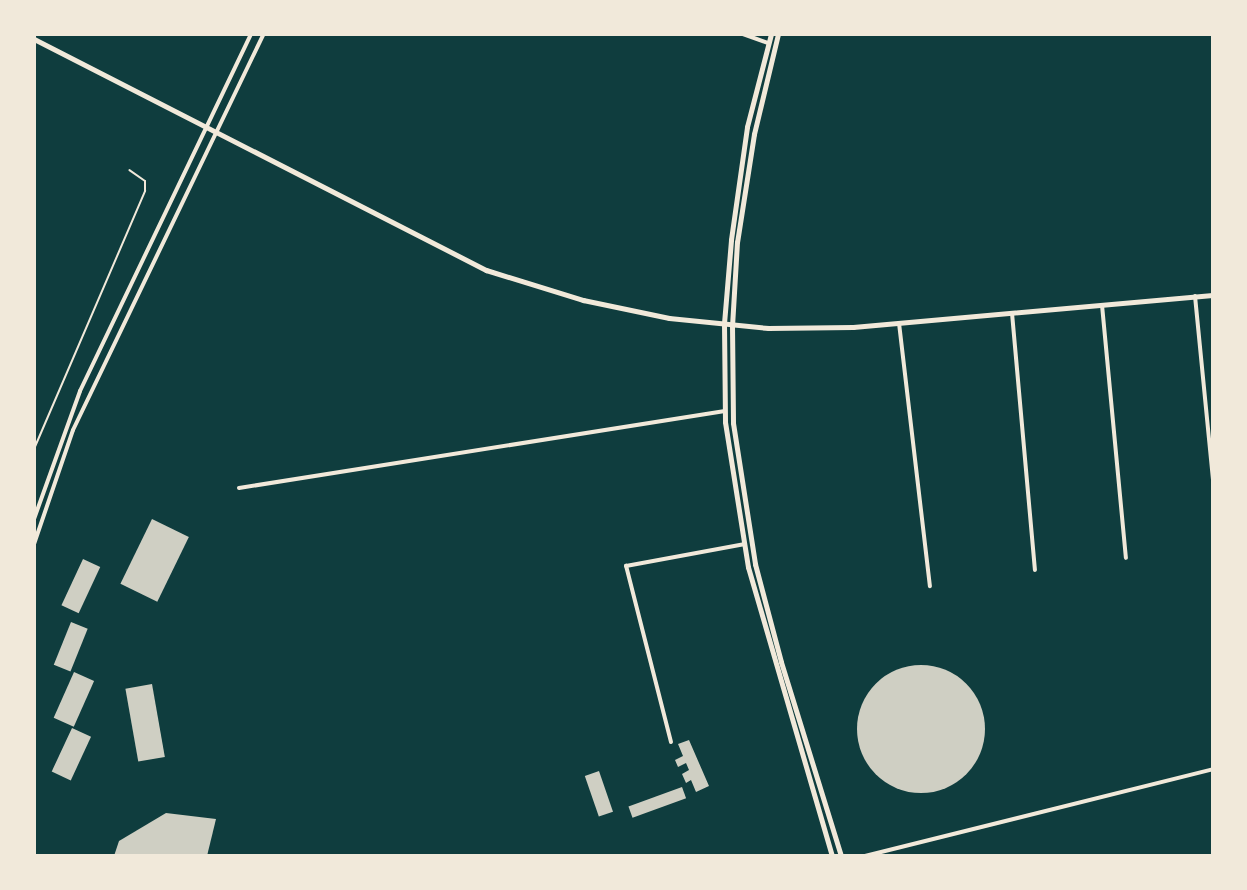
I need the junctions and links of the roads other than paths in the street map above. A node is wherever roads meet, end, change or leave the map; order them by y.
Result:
1 (251, 34) edge
2 (264, 34) edge
3 (743, 34) edge
4 (771, 34) edge
5 (778, 34) edge
6 (34, 39) edge
7 (768, 43) junction
8 (206, 128) junction
9 (217, 134) junction
10 (129, 170) dead end
11 (1213, 295) edge
12 (1195, 296) junction
13 (1102, 305) junction
14 (1012, 313) junction
15 (899, 323) junction
16 (728, 325) junction
17 (725, 411) junction
18 (34, 449) edge
19 (1213, 481) edge
20 (239, 488) dead end
21 (34, 519) edge
22 (34, 544) edge
23 (745, 544) junction
24 (1126, 558) dead end
25 (1035, 570) dead end
26 (930, 586) dead end
27 (671, 742) dead end
28 (1213, 769) edge
29 (832, 856) edge
30 (841, 856) edge
31 (865, 856) edge

1 - 8 street
2 - 9 street
3 - 7 street
4 - 7 main road
5 - 16 main road
6 - 8 main road
7 - 16 main road
8 - 9 main road
8 - 21 street
9 - 16 main road
9 - 22 street
10 - 18 lane
11 - 12 main road
12 - 13 main road
12 - 19 street
13 - 14 main road
13 - 24 street
14 - 15 main road
14 - 25 street
15 - 16 main road
15 - 26 street
16 - 17 main road
16 - 30 main road
17 - 20 street
17 - 23 main road
23 - 27 street
23 - 29 main road
28 - 31 street
29 - 30 street

